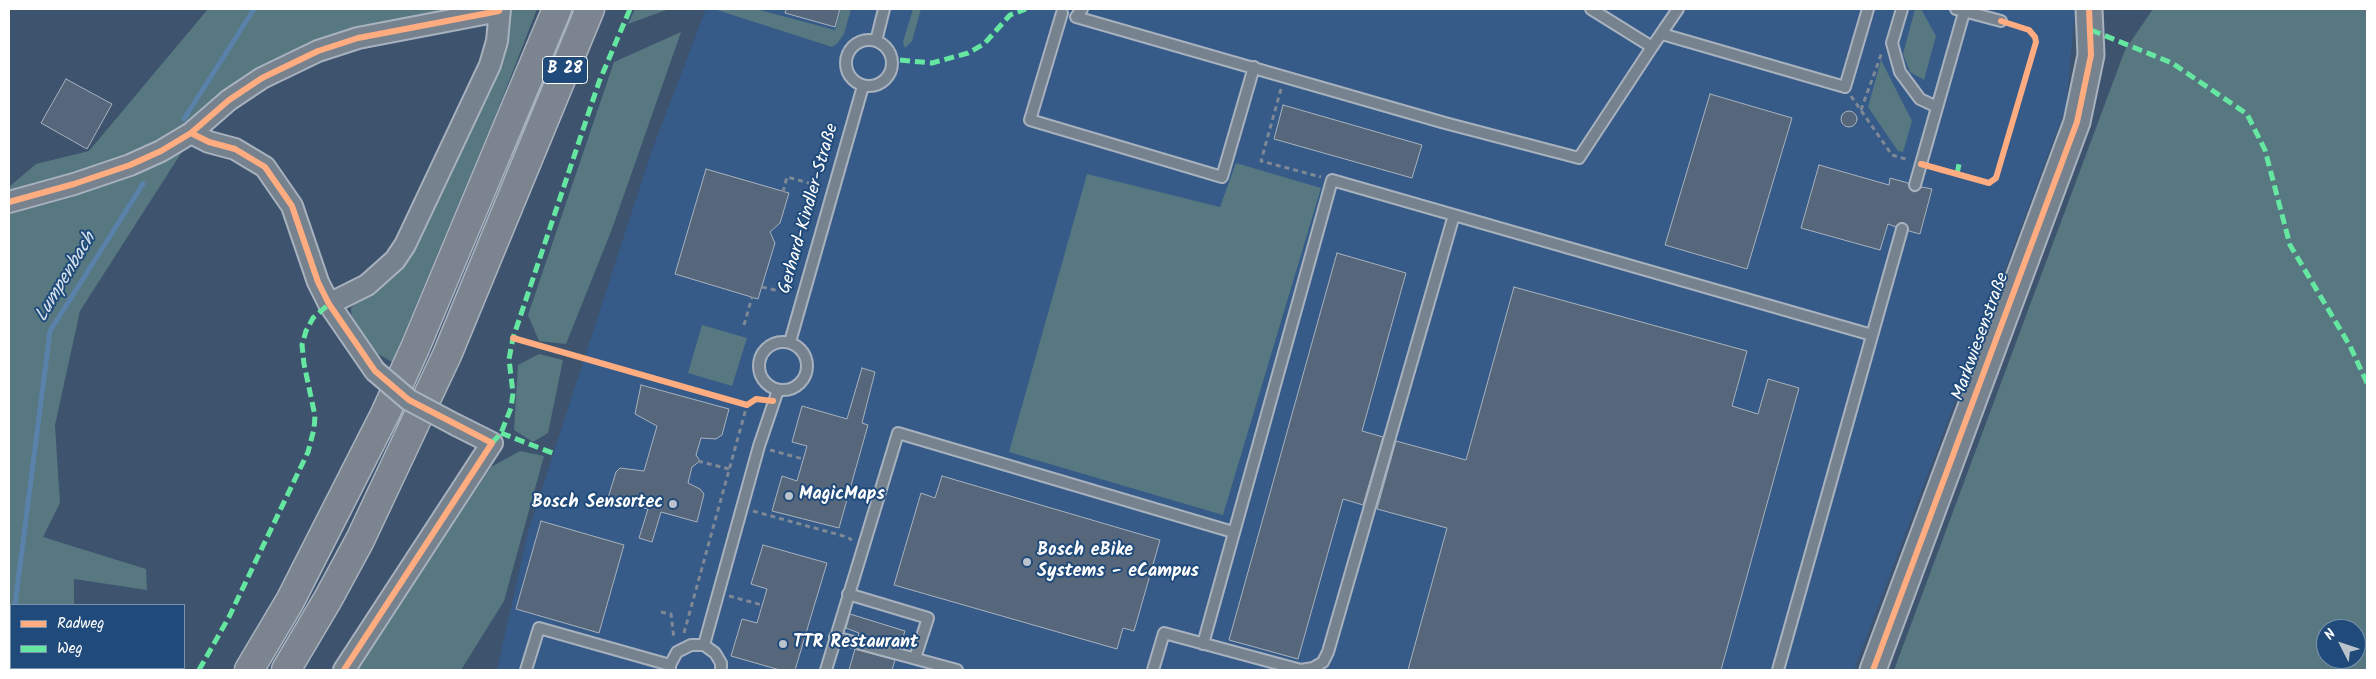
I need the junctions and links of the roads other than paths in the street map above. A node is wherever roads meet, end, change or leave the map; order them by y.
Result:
1 (557, 9) edge
2 (590, 9) edge
3 (884, 9) edge
4 (1082, 9) edge
5 (1592, 9) edge
6 (1678, 9) edge
7 (1868, 9) edge
8 (1902, 9) edge
9 (2089, 9) edge
10 (500, 10) edge
11 (1962, 10) edge
12 (1062, 13) dead end
13 (2000, 21) dead end
14 (1662, 34) junction
15 (876, 41) junction
16 (1652, 48) junction
17 (1254, 68) junction
18 (863, 86) junction
19 (1937, 107) junction
20 (192, 133) junction
21 (1915, 185) dead end
22 (9, 202) edge
23 (1454, 215) junction
24 (1902, 229) dead end
25 (329, 304) junction
26 (1872, 335) junction
27 (790, 342) junction
28 (778, 390) junction
29 (1234, 532) junction
30 (848, 594) junction
31 (835, 637) junction
32 (704, 644) junction
33 (1203, 644) junction
34 (915, 658) junction
35 (670, 668) edge
36 (249, 670) edge
37 (286, 670) edge
38 (344, 670) edge
39 (526, 670) edge
40 (721, 670) edge
41 (826, 670) edge
42 (957, 670) edge
43 (1153, 670) edge
44 (1778, 670) edge
45 (1873, 670) edge

1 - 36 highway, B 28
2 - 37 highway, B 28
3 - 15 lane
4 - 17 lane
5 - 16 lane
6 - 14 lane
7 - 14 lane
8 - 19 lane
9 - 45 street, Markwiesenstraße
10 - 20 street
10 - 25 street
11 - 13 lane
11 - 19 lane
12 - 17 lane
14 - 16 lane
15 - 18 lane
15 - 18 lane
16 - 17 lane
18 - 27 lane, Gerhard-Kindler-Straße
19 - 21 lane
20 - 22 street
20 - 25 street
23 - 26 lane
23 - 29 lane
23 - 33 lane
24 - 26 lane
25 - 38 street, bridge
26 - 44 lane
27 - 28 lane
27 - 28 lane
28 - 32 lane
29 - 30 lane
29 - 33 lane
30 - 31 lane
30 - 34 lane
31 - 34 lane
31 - 41 lane
32 - 35 lane
32 - 40 lane
33 - 43 lane
34 - 42 lane
35 - 39 lane

